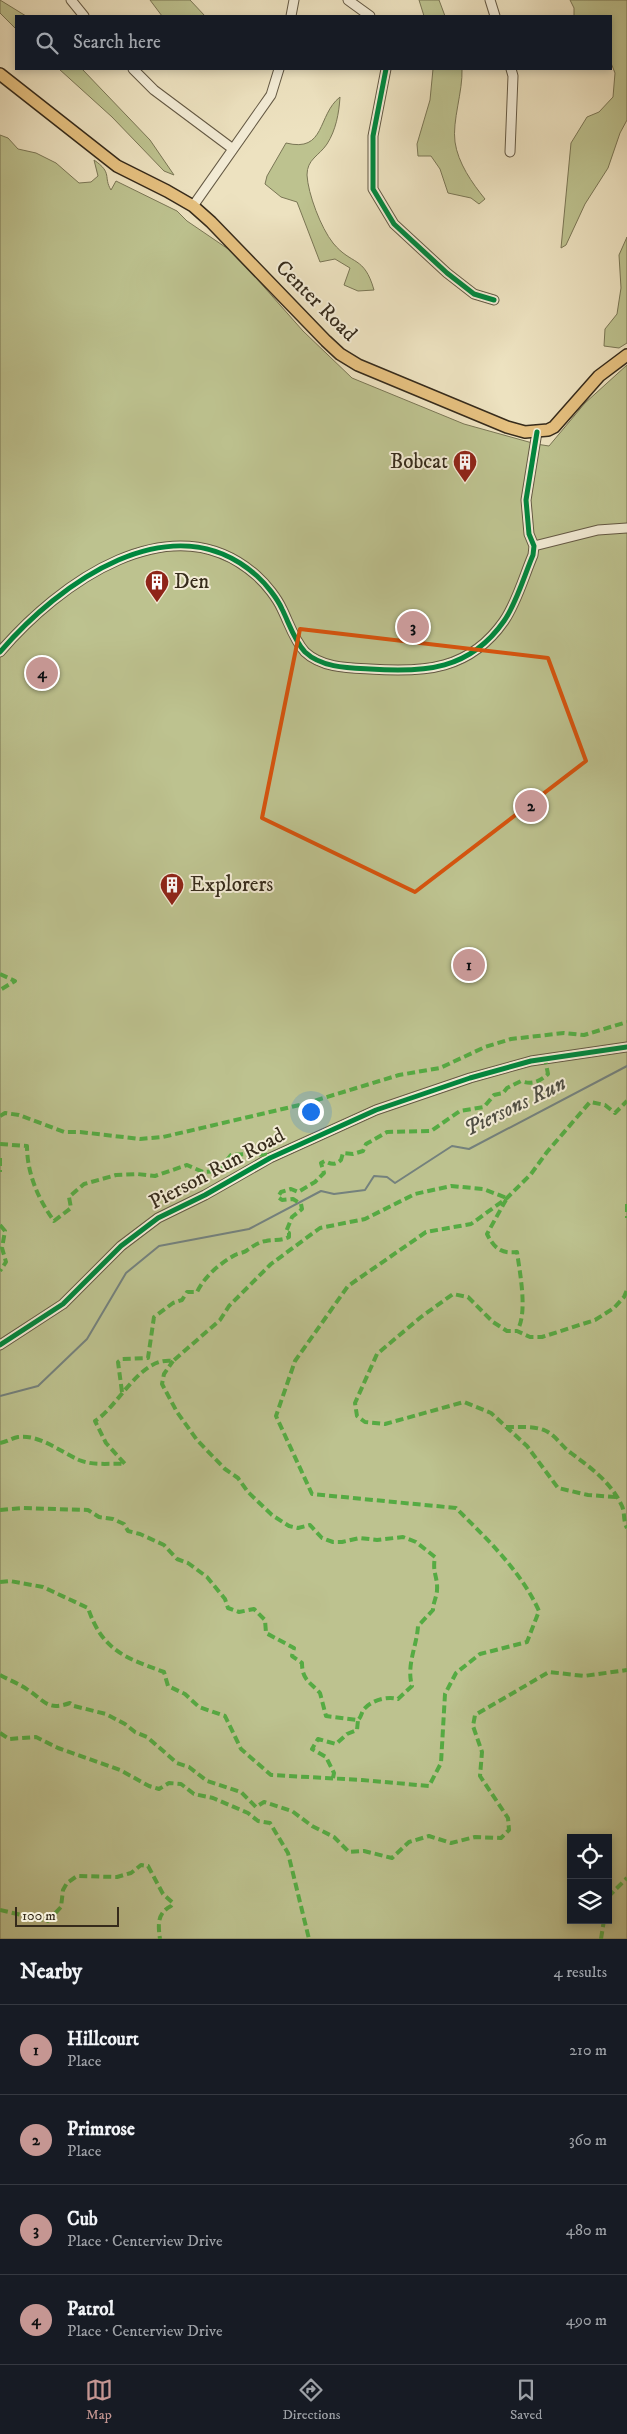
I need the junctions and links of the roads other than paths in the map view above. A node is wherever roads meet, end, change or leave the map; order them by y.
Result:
1 (71, 0) edge
2 (294, 0) edge
3 (348, 0) edge
4 (490, 0) edge
5 (83, 15) edge
6 (291, 15) edge
7 (369, 15) edge
8 (495, 15) edge
9 (133, 70) edge
10 (279, 70) edge
11 (386, 70) edge
12 (511, 70) edge
13 (0, 74) edge
14 (233, 149) junction
15 (510, 152) dead end
16 (193, 206) junction
17 (494, 300) dead end
18 (627, 355) edge
19 (538, 432) junction
20 (627, 528) edge
21 (534, 546) junction
22 (0, 652) edge
23 (627, 1048) edge
24 (0, 1345) edge

1 - 5 street
2 - 6 street
3 - 7 street
4 - 8 street
9 - 14 street
10 - 14 street
11 - 17 street
12 - 15 street
13 - 16 main road, Center Road
14 - 16 street
16 - 19 main road, Center Road
18 - 19 main road
19 - 21 street
20 - 21 street
21 - 22 street
23 - 24 street, Pierson Run Road

